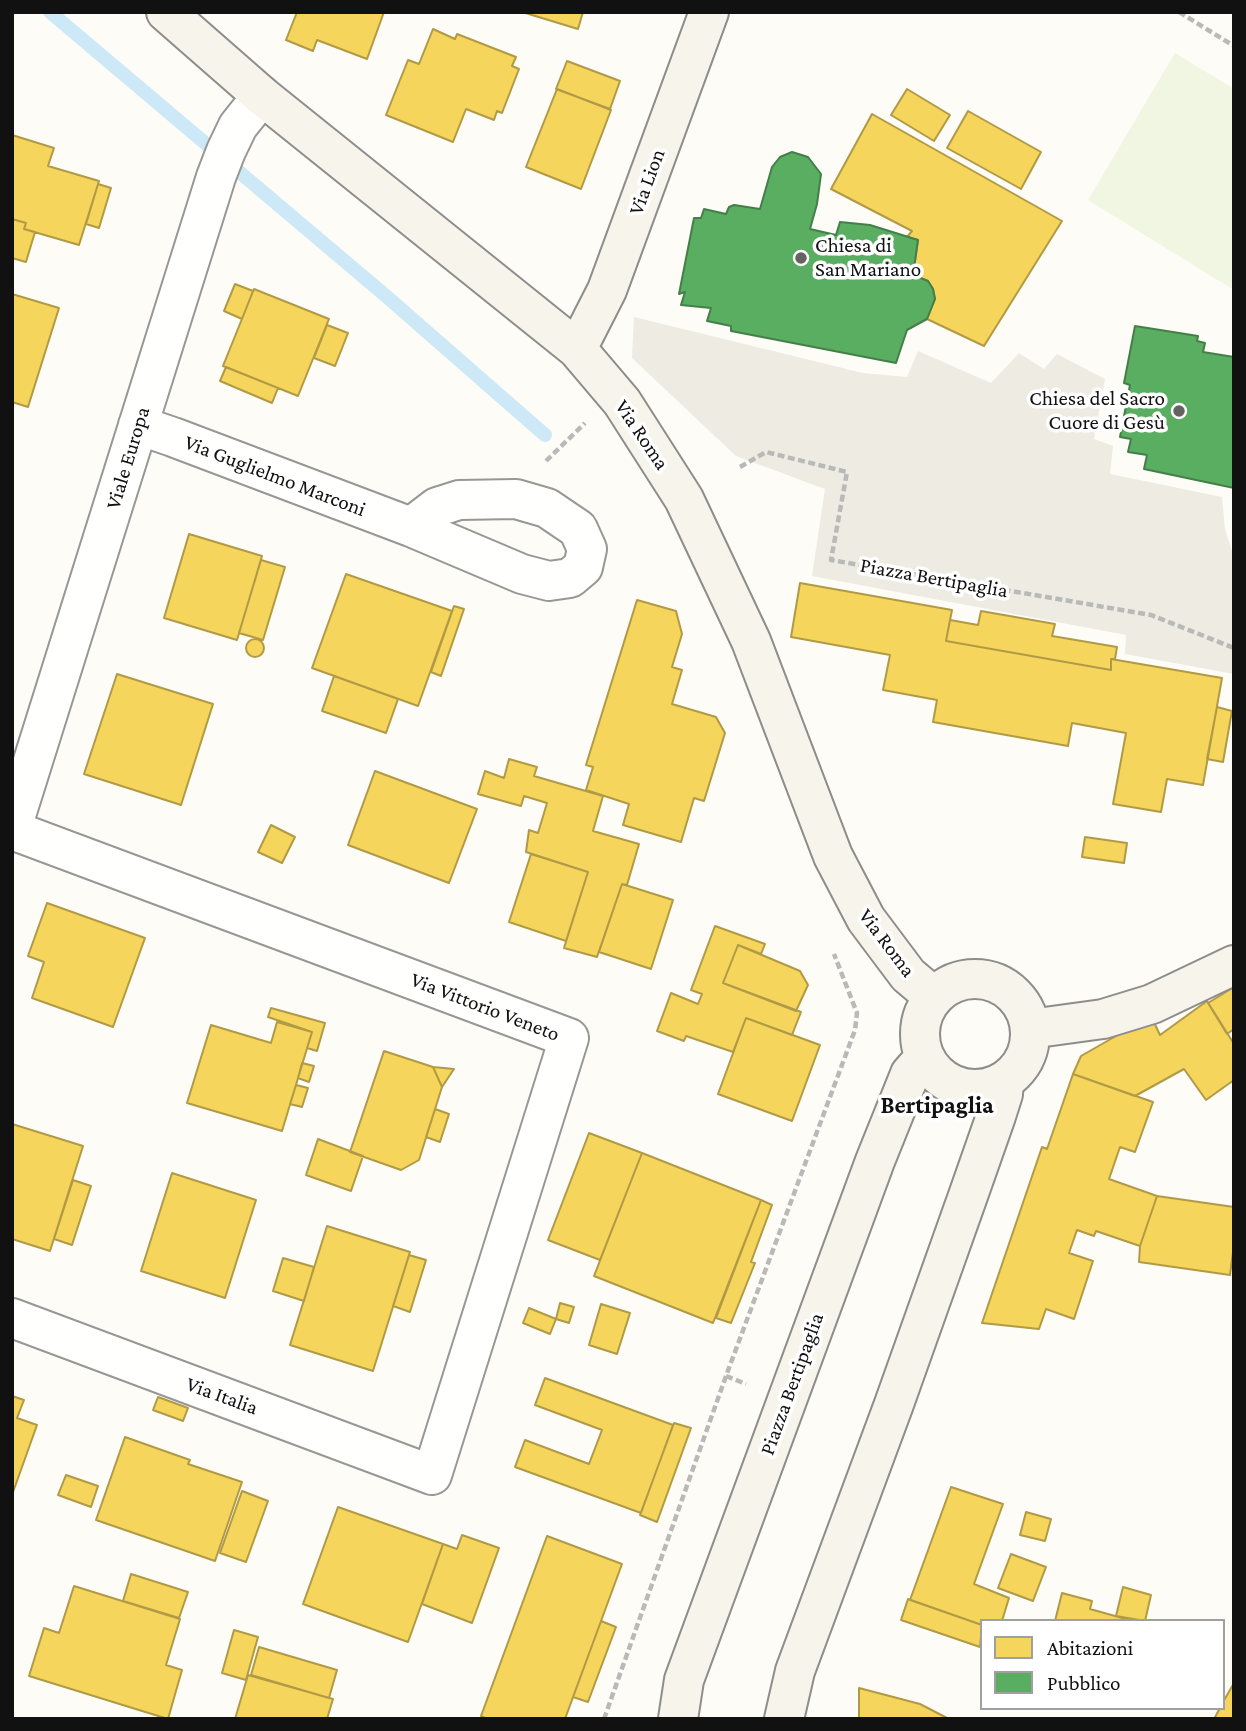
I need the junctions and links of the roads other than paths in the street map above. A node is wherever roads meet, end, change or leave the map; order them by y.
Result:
1 (166, 12) edge
2 (709, 12) edge
3 (262, 96) junction
4 (577, 349) junction
5 (138, 425) junction
6 (411, 527) junction
7 (12, 829) edge
8 (1234, 965) edge
9 (934, 997) junction
10 (1030, 1029) junction
11 (925, 1057) junction
12 (1004, 1081) junction
13 (12, 1318) edge
14 (432, 1475) joint
15 (678, 1719) edge
16 (784, 1719) edge

1 - 3 street, Via Roma
2 - 4 street, Via Lion
3 - 4 street, Via Roma
3 - 5 street, Viale Europa
4 - 9 street, Via Roma
5 - 6 street, Via Guglielmo Marconi
5 - 7 street, Viale Europa
6 - 6 street, Via Guglielmo Marconi
7 - 14 street, Via Vittorio Veneto
8 - 10 street
9 - 10 street
9 - 11 street
10 - 12 street
11 - 12 street
11 - 15 street, Piazza Bertipaglia
12 - 16 street
13 - 14 street, Via Italia

